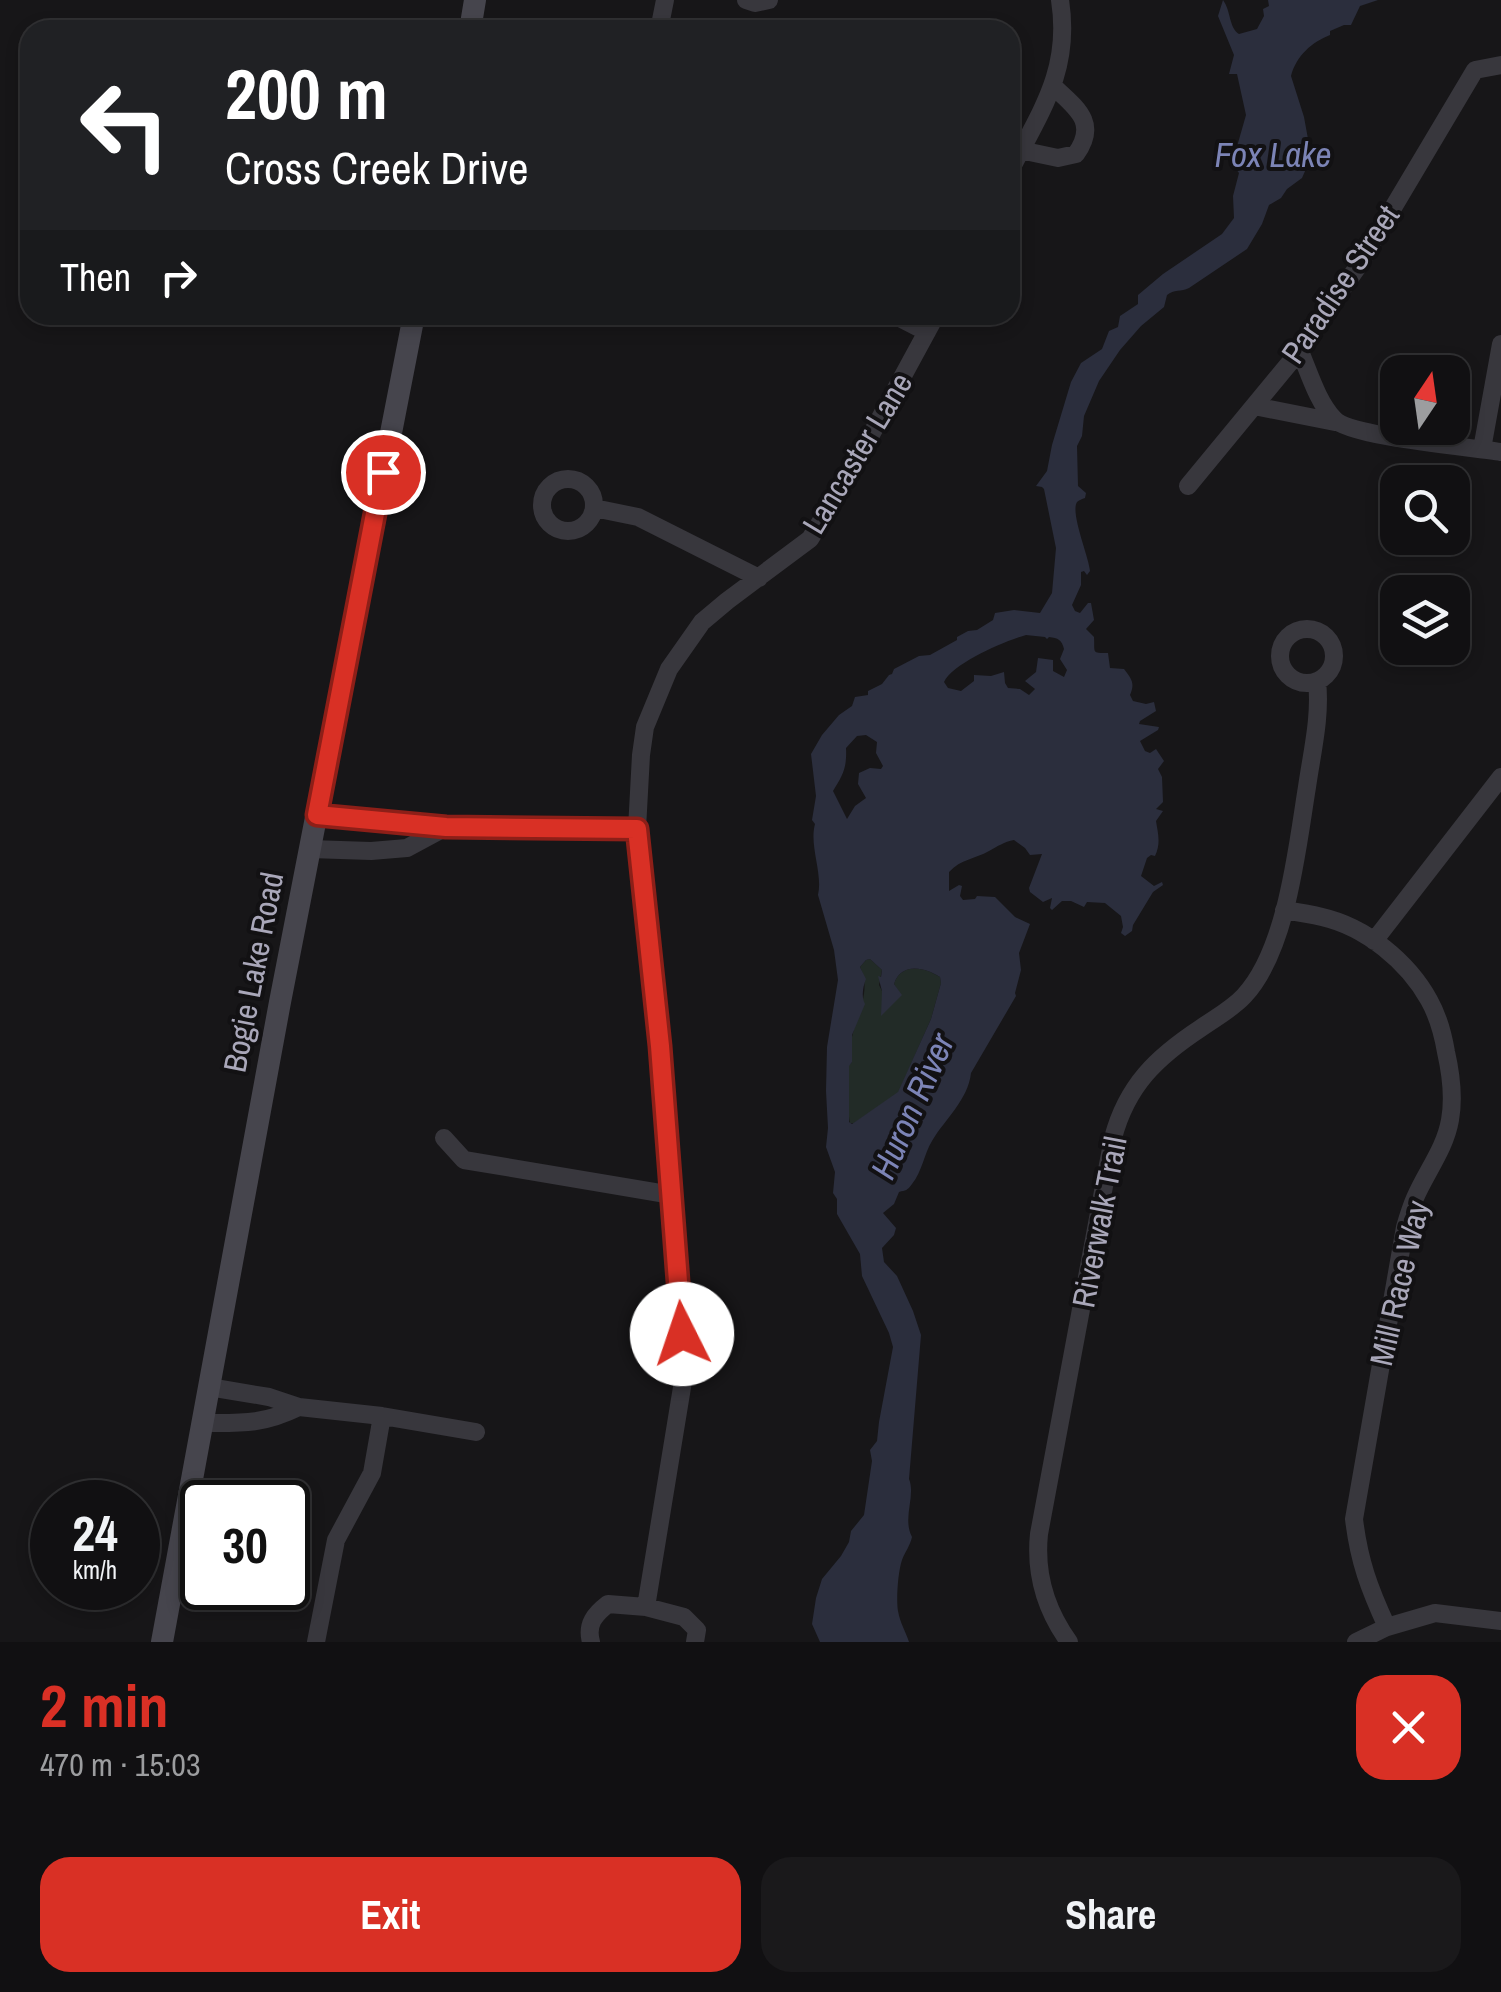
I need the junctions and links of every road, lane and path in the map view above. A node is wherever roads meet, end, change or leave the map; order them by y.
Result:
1 (746, 0) edge
2 (769, 0) edge
3 (1060, 0) edge
4 (1501, 65) edge
5 (1053, 86) junction
6 (1020, 150) joint
7 (412, 325) edge
8 (930, 325) edge
9 (1501, 344) edge
10 (1299, 350) junction
11 (1254, 406) junction
12 (1335, 422) junction
13 (1491, 450) edge
14 (1188, 486) dead end
15 (594, 508) dead end
16 (759, 578) junction
17 (1317, 681) dead end
18 (1501, 777) edge
19 (317, 815) junction
20 (446, 827) junction
21 (637, 829) junction
22 (310, 849) junction
23 (1284, 910) junction
24 (1374, 941) junction
25 (444, 1138) dead end
26 (672, 1195) junction
27 (208, 1387) junction
28 (299, 1407) junction
29 (382, 1416) junction
30 (202, 1423) junction
31 (476, 1432) dead end
32 (646, 1608) junction
33 (1501, 1621) edge
34 (1387, 1626) junction
35 (162, 1642) edge
36 (316, 1642) edge
37 (591, 1642) edge
38 (695, 1642) edge
39 (1069, 1642) edge
40 (1356, 1642) edge

1 - 2 street
3 - 5 street
4 - 10 street, Paradise Street
5 - 6 street
5 - 6 street
7 - 19 main road, Bogie Lake Road
8 - 16 street, Lancaster Lane
9 - 13 street
10 - 11 street, Paradise Street
10 - 12 street
11 - 12 street
11 - 14 street, Paradise Street
12 - 13 street
15 - 16 street
16 - 21 street, Lancaster Lane
17 - 23 street, Riverwalk Trail
18 - 24 street
19 - 20 street
19 - 22 main road, Bogie Lake Road
20 - 21 street
20 - 22 street
21 - 26 street, Lancaster Lane
22 - 27 main road, Bogie Lake Road
23 - 24 street, Mill Race Way
23 - 39 street, Riverwalk Trail
24 - 34 street, Mill Race Way
25 - 26 street
26 - 32 street, Lancaster Lane
27 - 28 street
27 - 30 main road, Bogie Lake Road
28 - 29 street
28 - 30 street
29 - 31 street
29 - 36 street
30 - 35 main road, Bogie Lake Road
32 - 37 street
32 - 38 street
33 - 34 street
34 - 40 street

